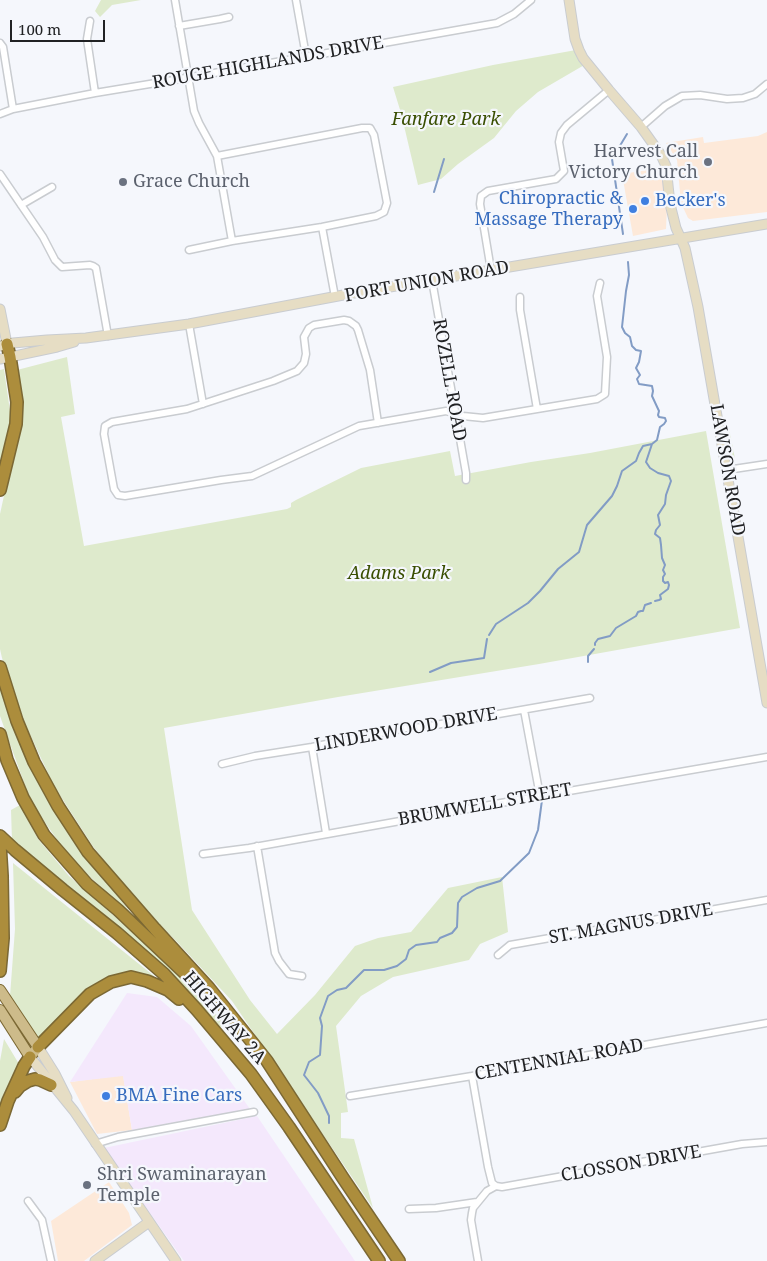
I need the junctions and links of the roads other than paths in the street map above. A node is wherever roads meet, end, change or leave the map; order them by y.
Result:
1 (175, 0) edge
2 (296, 0) edge
3 (531, 0) edge
4 (569, 0) edge
5 (229, 16) dead end
6 (90, 21) dead end
7 (180, 26) junction
8 (0, 43) edge
9 (306, 56) junction
10 (189, 77) junction
11 (767, 84) edge
12 (609, 90) junction
13 (95, 93) junction
14 (13, 109) junction
15 (0, 114) edge
16 (641, 127) junction
17 (217, 156) junction
18 (0, 174) edge
19 (52, 187) dead end
20 (22, 205) junction
21 (767, 224) edge
22 (322, 227) junction
23 (680, 239) junction
24 (232, 241) junction
25 (189, 250) dead end
26 (491, 270) junction
27 (432, 280) junction
28 (600, 283) dead end
29 (335, 297) junction
30 (520, 298) dead end
31 (0, 309) edge
32 (189, 324) junction
33 (108, 336) junction
34 (86, 338) junction
35 (2, 344) edge
36 (5, 358) edge
37 (203, 404) junction
38 (537, 409) junction
39 (455, 413) junction
40 (378, 423) junction
41 (767, 464) edge
42 (727, 470) junction
43 (466, 480) dead end
44 (0, 490) edge
45 (0, 667) edge
46 (590, 698) dead end
47 (767, 703) edge
48 (524, 710) junction
49 (0, 734) edge
50 (312, 747) junction
51 (767, 757) edge
52 (222, 764) dead end
53 (540, 796) junction
54 (326, 833) junction
55 (0, 836) edge
56 (0, 843) edge
57 (257, 846) junction
58 (203, 854) dead end
59 (767, 900) edge
60 (498, 955) dead end
61 (0, 971) edge
62 (302, 976) dead end
63 (0, 990) edge
64 (0, 1010) edge
65 (767, 1024) edge
66 (210, 1026) junction
67 (38, 1047) junction
68 (30, 1057) junction
69 (267, 1061) junction
70 (472, 1076) junction
71 (52, 1085) junction
72 (350, 1096) dead end
73 (8, 1101) junction
74 (74, 1112) junction
75 (254, 1112) dead end
76 (0, 1125) edge
77 (767, 1142) edge
78 (95, 1144) junction
79 (496, 1186) junction
80 (28, 1200) dead end
81 (478, 1202) junction
82 (409, 1209) dead end
83 (149, 1222) junction
84 (51, 1261) edge
85 (95, 1261) edge
86 (176, 1261) edge
87 (379, 1261) edge
88 (399, 1261) edge
89 (478, 1261) edge

1 - 7 street
2 - 9 street
3 - 9 street, ROUGE HIGHLANDS DRIVE
4 - 12 main road, LAWSON ROAD
5 - 7 street
6 - 13 street
7 - 10 street
8 - 14 street
9 - 10 street, ROUGE HIGHLANDS DRIVE
10 - 13 street, ROUGE HIGHLANDS DRIVE
10 - 17 street
11 - 16 street
12 - 16 main road, LAWSON ROAD
12 - 26 street
13 - 14 street, ROUGE HIGHLANDS DRIVE
14 - 15 street, ROUGE HIGHLANDS DRIVE
16 - 23 main road, LAWSON ROAD
17 - 22 street
17 - 24 street
18 - 20 street
19 - 20 street
20 - 33 street
21 - 23 main road, PORT UNION ROAD
22 - 24 street
22 - 29 street
23 - 26 main road, PORT UNION ROAD
23 - 42 main road, LAWSON ROAD
24 - 25 street
26 - 27 main road, PORT UNION ROAD
27 - 29 main road, PORT UNION ROAD
27 - 39 street, ROZELL ROAD
28 - 38 street
29 - 32 main road, PORT UNION ROAD
30 - 38 street
31 - 35 main road
32 - 33 main road, PORT UNION ROAD
32 - 37 street
33 - 34 main road, PORT UNION ROAD
34 - 35 main road, PORT UNION ROAD
34 - 36 main road, PORT UNION ROAD
35 - 36 highway
36 - 44 highway
37 - 40 street
37 - 40 street
38 - 39 street
39 - 40 street
39 - 43 street, ROZELL ROAD
41 - 42 street
42 - 47 main road, LAWSON ROAD
45 - 69 highway
46 - 48 street, LINDERWOOD DRIVE
48 - 50 street, LINDERWOOD DRIVE
48 - 53 street
49 - 69 highway
50 - 52 street, LINDERWOOD DRIVE
50 - 54 street
51 - 53 street, BRUMWELL STREET
53 - 54 street, BRUMWELL STREET
54 - 57 street, BRUMWELL STREET
55 - 66 highway, HIGHWAY 2A
56 - 61 highway
57 - 58 street, BRUMWELL STREET
57 - 62 street
59 - 60 street, ST. MAGNUS DRIVE
63 - 67 main road
64 - 68 main road
65 - 70 street, CENTENNIAL ROAD
66 - 67 highway
66 - 87 highway, HIGHWAY 2A
67 - 68 main road
67 - 74 main road
68 - 71 main road
68 - 73 highway
69 - 88 highway, HIGHWAY 2A
70 - 72 street, CENTENNIAL ROAD
70 - 79 street
71 - 73 highway
71 - 74 main road
73 - 76 highway
74 - 78 main road
75 - 78 street
77 - 79 street, CLOSSON DRIVE
78 - 83 main road
79 - 81 street
80 - 84 street
81 - 82 street
81 - 89 street
83 - 85 main road
83 - 86 main road

